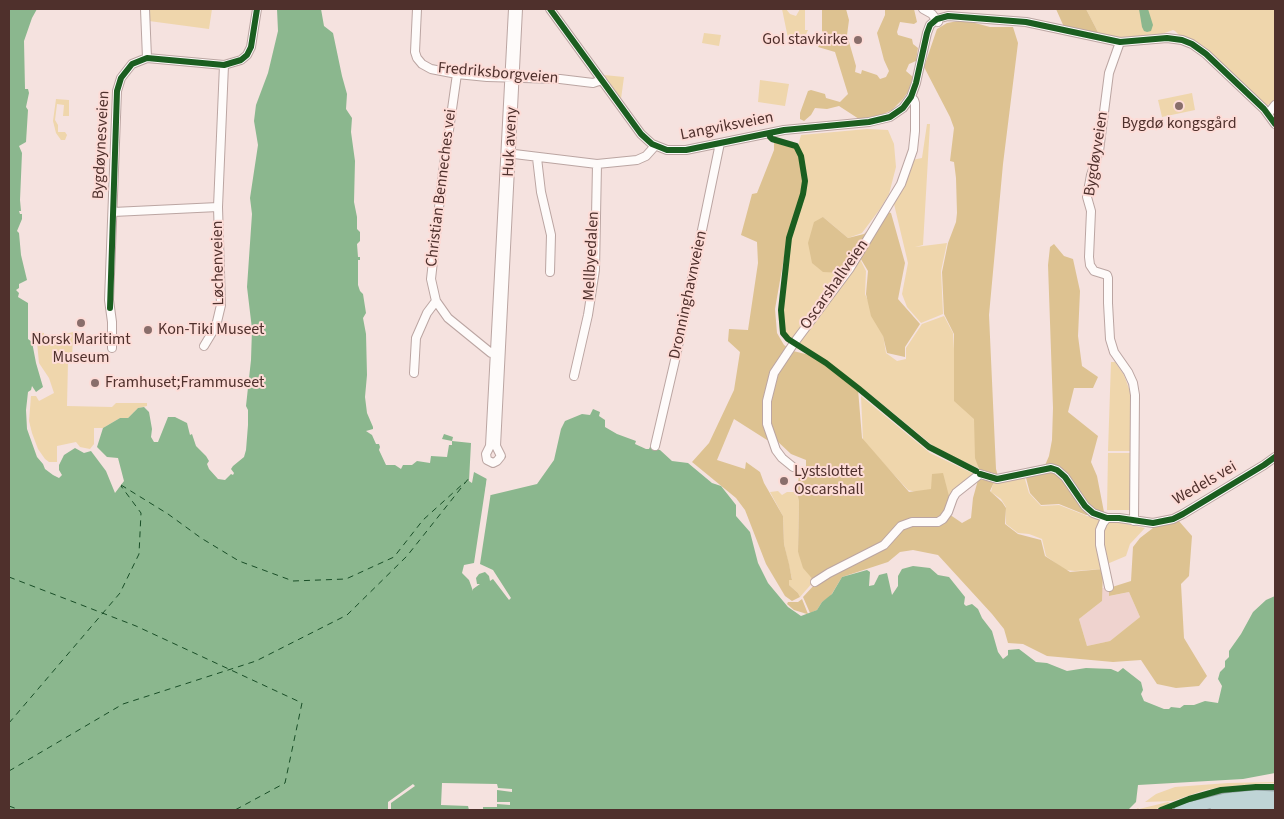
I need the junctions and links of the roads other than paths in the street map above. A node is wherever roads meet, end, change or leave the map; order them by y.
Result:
1 (145, 9) edge
2 (257, 9) edge
3 (417, 9) edge
4 (513, 9) edge
5 (518, 9) edge
6 (550, 9) edge
7 (924, 9) edge
8 (936, 22) junction
9 (1120, 42) junction
10 (147, 58) junction
11 (224, 65) junction
12 (457, 74) junction
13 (512, 78) junction
14 (602, 80) junction
15 (911, 97) junction
16 (1275, 105) edge
17 (1268, 114) junction
18 (1275, 124) edge
19 (720, 143) junction
20 (656, 146) junction
21 (508, 154) junction
22 (537, 158) junction
23 (597, 164) junction
24 (218, 207) junction
25 (113, 212) junction
26 (550, 272) dead end
27 (436, 301) junction
28 (204, 346) dead end
29 (112, 348) dead end
30 (498, 355) junction
31 (414, 373) dead end
32 (574, 376) dead end
33 (496, 397) junction
34 (655, 446) dead end
35 (1275, 456) edge
36 (793, 467) dead end
37 (1107, 518) junction
38 (1134, 521) junction
39 (815, 582) dead end
40 (1109, 587) dead end
41 (1275, 797) edge
42 (1275, 807) edge
43 (1180, 810) edge
44 (1216, 810) edge

1 - 10 street
2 - 11 street
3 - 12 street, Fredriksborgveien
4 - 13 street, Huk aveny
5 - 13 street, Huk aveny
6 - 14 street, Langviksveien
7 - 8 street
8 - 9 street
8 - 15 street, Langviksveien
9 - 17 street
9 - 38 street, Bygdøyveien
10 - 11 street
10 - 25 street, Bygdøynesveien
11 - 24 street, Løchenveien
12 - 13 street, Fredriksborgveien
12 - 27 street, Christian Benneches vei
13 - 14 street, Fredriksborgveien
13 - 21 street, Huk aveny
14 - 20 street, Langviksveien
15 - 19 street, Langviksveien
15 - 36 street, Oscarshallveien
16 - 17 street
17 - 18 street
19 - 20 street, Langviksveien
19 - 34 street, Dronninghavnveien
20 - 23 street
21 - 22 street
21 - 30 street, Huk aveny
22 - 23 street
22 - 26 street
23 - 32 street, Mellbyedalen
24 - 25 street, Løchenveien
24 - 28 street, Løchenveien
25 - 29 street, Bygdøynesveien
27 - 30 street, Christian Benneches vei
27 - 31 street
30 - 33 street, Huk aveny
33 - 33 street, Huk aveny
35 - 38 street, Wedels vei
37 - 38 street, Wedels vei
37 - 39 street, Wedels vei
37 - 40 street
41 - 43 highway
42 - 44 highway

